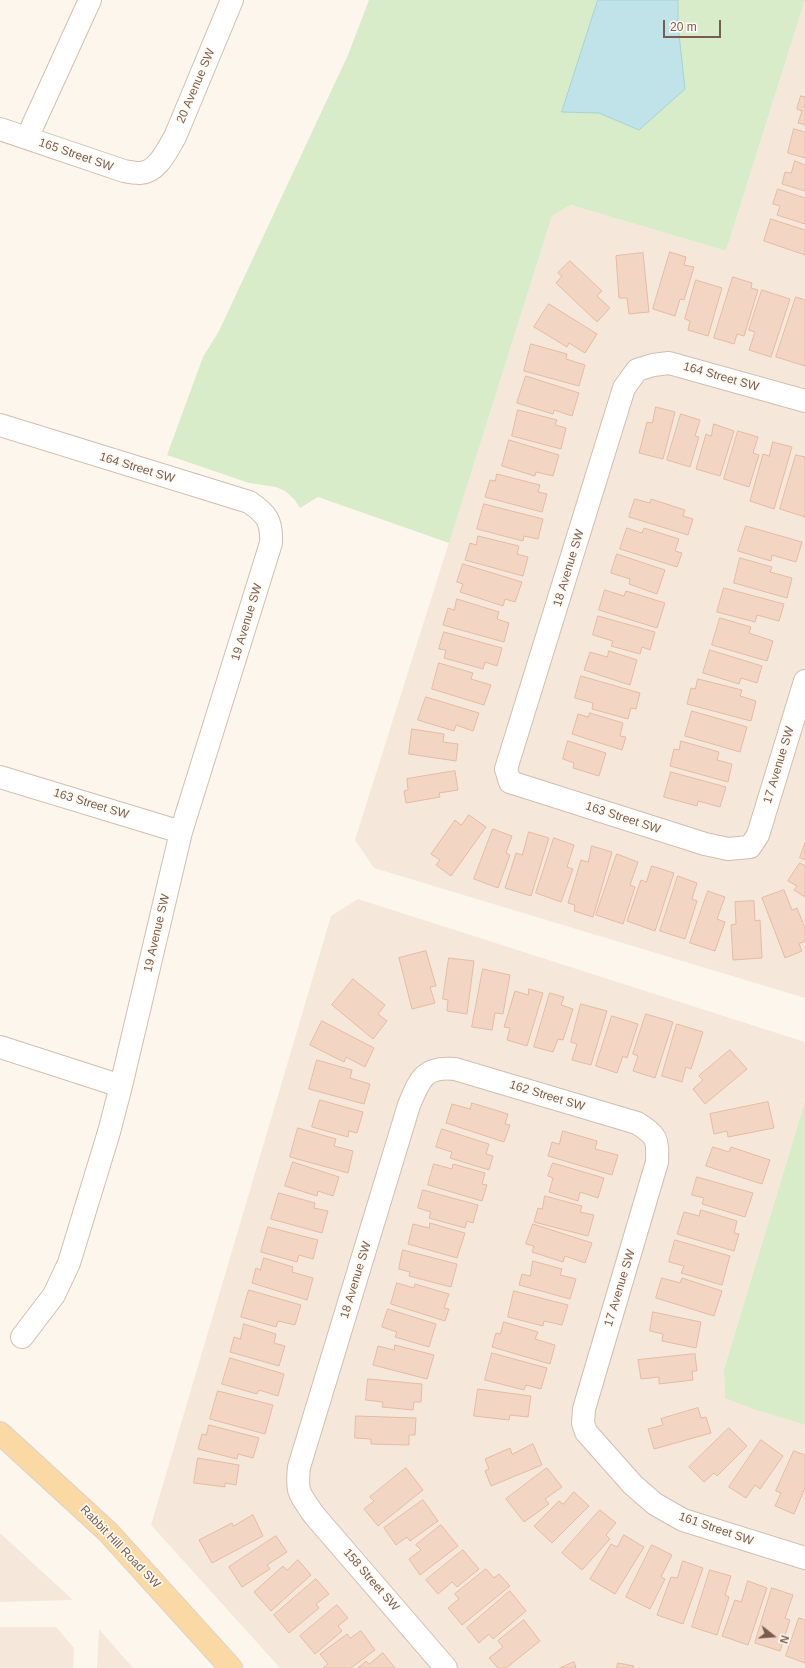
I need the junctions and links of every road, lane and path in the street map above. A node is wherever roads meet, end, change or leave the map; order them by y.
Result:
1 (90, 0) edge
2 (232, 0) edge
3 (0, 128) edge
4 (27, 138) junction
5 (153, 168) joint
6 (637, 370) joint
7 (805, 401) edge
8 (0, 425) edge
9 (269, 520) joint
10 (805, 681) edge
11 (506, 769) joint
12 (0, 777) edge
13 (181, 832) junction
14 (750, 847) joint
15 (0, 1047) edge
16 (428, 1072) joint
17 (121, 1086) junction
18 (658, 1145) joint
19 (22, 1337) dead end
20 (586, 1432) joint
21 (0, 1433) edge
22 (298, 1491) joint
23 (805, 1558) edge
24 (231, 1668) edge
25 (446, 1668) edge

1 - 4 street
2 - 5 street, 20 Avenue SW
3 - 4 street, 165 Street SW
4 - 5 street, 165 Street SW
6 - 7 street, 164 Street SW
6 - 11 street, 18 Avenue SW
8 - 9 street, 164 Street SW
9 - 13 street, 19 Avenue SW
10 - 14 street, 17 Avenue SW
11 - 14 street, 163 Street SW
12 - 13 street, 163 Street SW
13 - 17 street, 19 Avenue SW
15 - 17 street
16 - 18 street, 162 Street SW
16 - 22 street, 18 Avenue SW
17 - 19 street, 19 Avenue SW
18 - 20 street, 17 Avenue SW
20 - 23 street, 161 Street SW
21 - 24 main road, Rabbit Hill Road SW
22 - 25 street, 158 Street SW

